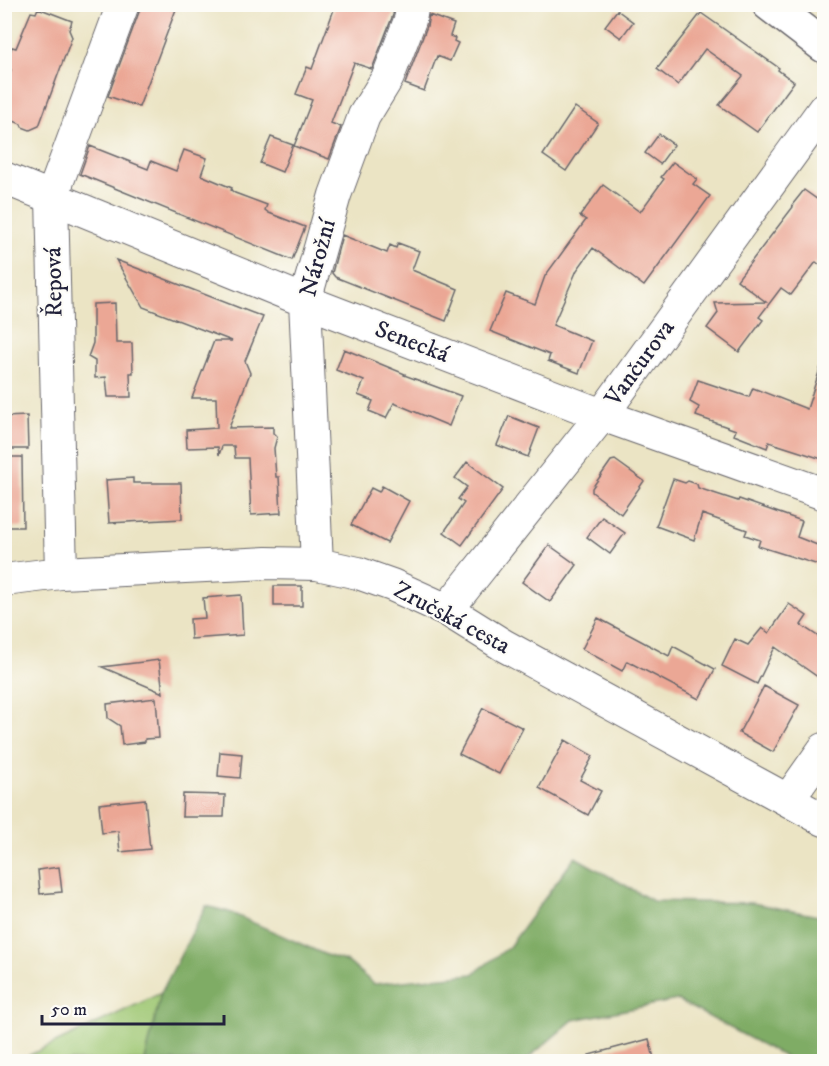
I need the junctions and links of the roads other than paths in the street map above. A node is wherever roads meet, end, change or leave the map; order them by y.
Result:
1 (123, 4) edge
2 (413, 4) edge
3 (769, 4) edge
4 (825, 46) edge
5 (825, 110) edge
6 (4, 178) edge
7 (52, 197) junction
8 (305, 301) junction
9 (602, 415) junction
10 (825, 494) edge
11 (317, 564) junction
12 (61, 573) junction
13 (4, 580) edge
14 (447, 610) junction
15 (825, 749) edge
16 (788, 800) junction
17 (825, 820) edge

1 - 7 street, Řepová
2 - 8 street, Nárožní
3 - 4 main road
5 - 9 street, Vančurova
6 - 7 street, Senecká
7 - 8 street, Senecká
7 - 12 street, Řepová
8 - 9 street, Senecká
8 - 11 street, Nárožní
9 - 10 street, Senecká
9 - 14 street, Vančurova
11 - 12 street, Zručská cesta
11 - 14 street, Zručská cesta
12 - 13 street, Zručská cesta
14 - 16 street, Zručská cesta
15 - 16 street
16 - 17 street, Zručská cesta

